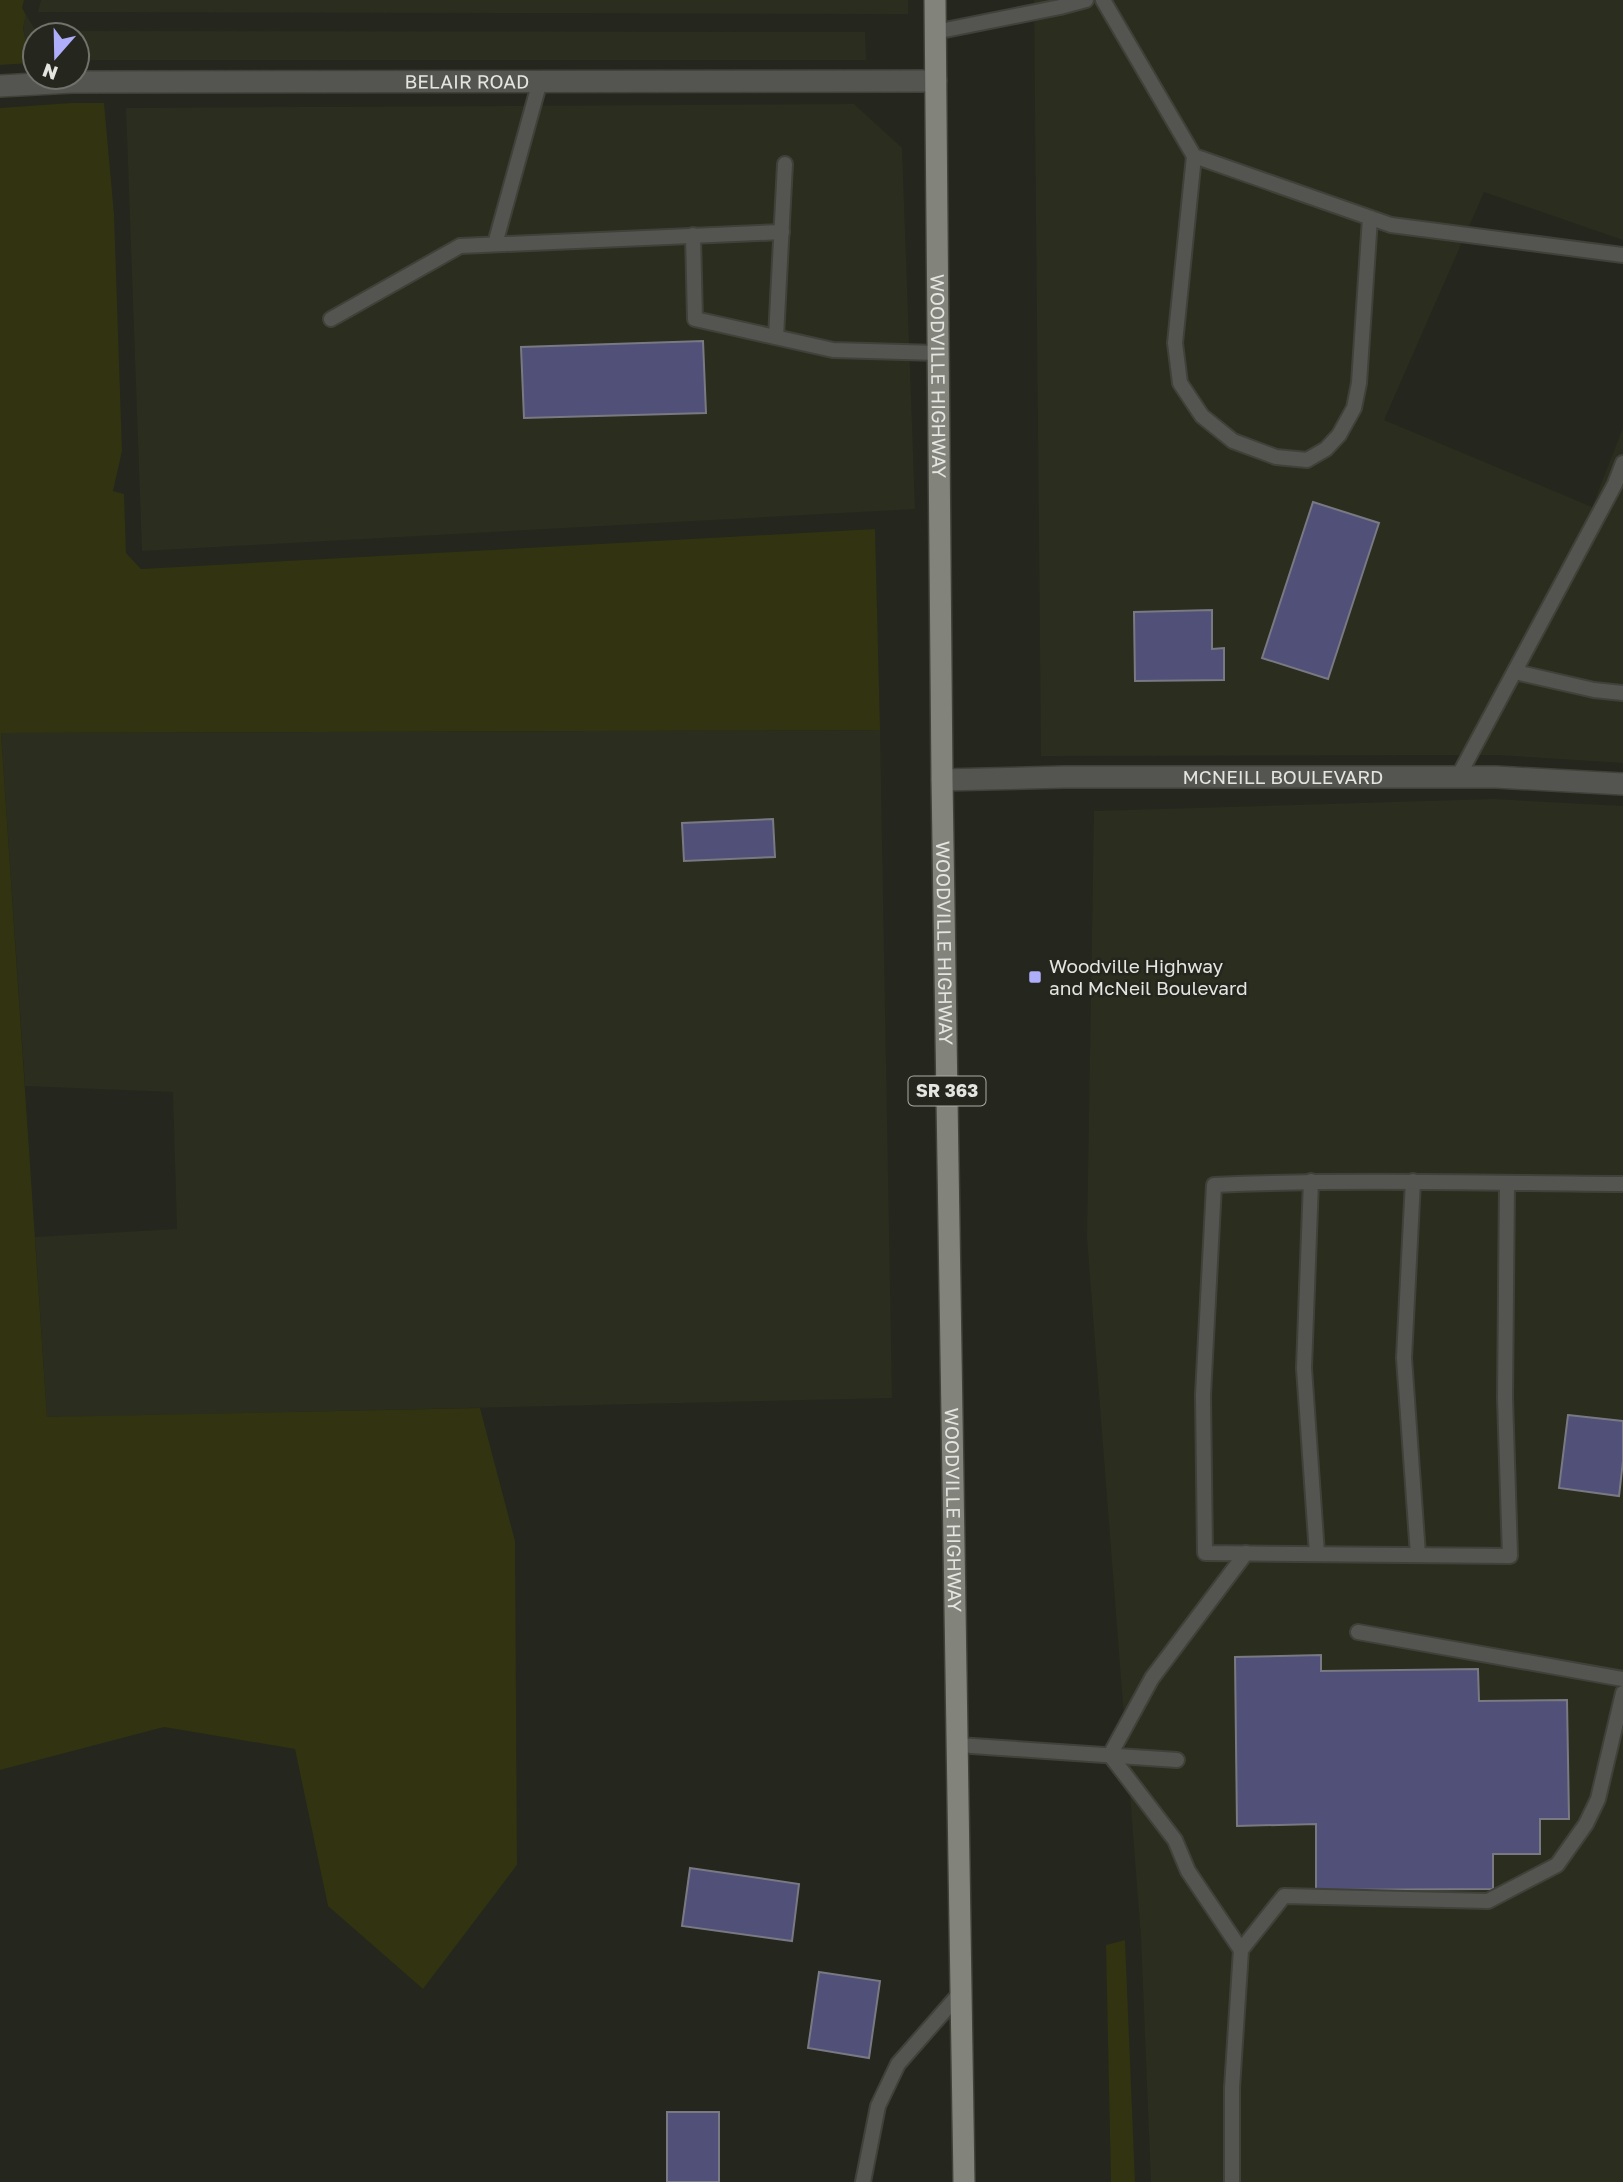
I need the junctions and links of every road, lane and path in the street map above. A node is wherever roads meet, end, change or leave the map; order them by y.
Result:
1 (935, 0) edge
2 (1086, 0) edge
3 (1104, 0) edge
4 (935, 32) junction
5 (540, 81) junction
6 (936, 81) junction
7 (0, 86) edge
8 (1194, 156) junction
9 (785, 164) dead end
10 (1370, 218) junction
11 (782, 232) junction
12 (694, 235) junction
13 (495, 244) junction
14 (1623, 255) edge
15 (331, 318) dead end
16 (776, 337) junction
17 (938, 353) junction
18 (1623, 463) edge
19 (1514, 672) junction
20 (1623, 693) edge
21 (1458, 777) junction
22 (942, 780) junction
23 (1623, 784) edge
24 (1311, 1181) junction
25 (1413, 1181) junction
26 (1507, 1183) junction
27 (1623, 1184) edge
28 (1247, 1553) junction
29 (1317, 1554) junction
30 (1418, 1555) junction
31 (1358, 1632) dead end
32 (1623, 1679) edge
33 (1623, 1693) edge
34 (958, 1745) junction
35 (1609, 1749) junction
36 (1110, 1755) junction
37 (1623, 1757) edge
38 (1177, 1759) dead end
39 (1241, 1950) junction
40 (961, 1992) junction
41 (863, 2182) edge
42 (964, 2182) edge
43 (1231, 2182) edge

1 - 4 main road, WOODVILLE HIGHWAY / SR 363
2 - 4 lane
3 - 8 lane
4 - 6 main road, WOODVILLE HIGHWAY / SR 363
5 - 6 street, BELAIR ROAD
5 - 7 street, BELAIR ROAD
5 - 13 lane
6 - 17 main road, WOODVILLE HIGHWAY / SR 363
8 - 10 lane
8 - 10 lane
9 - 11 lane
10 - 14 lane
11 - 12 lane
11 - 16 lane
12 - 13 lane
12 - 16 lane
13 - 15 lane
16 - 17 lane
17 - 22 main road, WOODVILLE HIGHWAY / SR 363
18 - 19 lane
19 - 20 lane
19 - 21 lane
21 - 22 street, MCNEILL BOULEVARD
21 - 23 street, MCNEILL BOULEVARD
22 - 34 main road, WOODVILLE HIGHWAY / SR 363
24 - 25 lane
24 - 28 lane
24 - 29 lane
25 - 26 lane
25 - 30 lane
26 - 27 lane
26 - 30 lane
28 - 29 lane
28 - 36 lane
29 - 30 lane
31 - 32 lane
33 - 35 lane
34 - 36 lane
34 - 40 main road, WOODVILLE HIGHWAY / SR 363
35 - 37 lane
35 - 39 lane
36 - 38 lane
36 - 39 lane
39 - 43 lane
40 - 41 lane
40 - 42 main road, WOODVILLE HIGHWAY / SR 363

